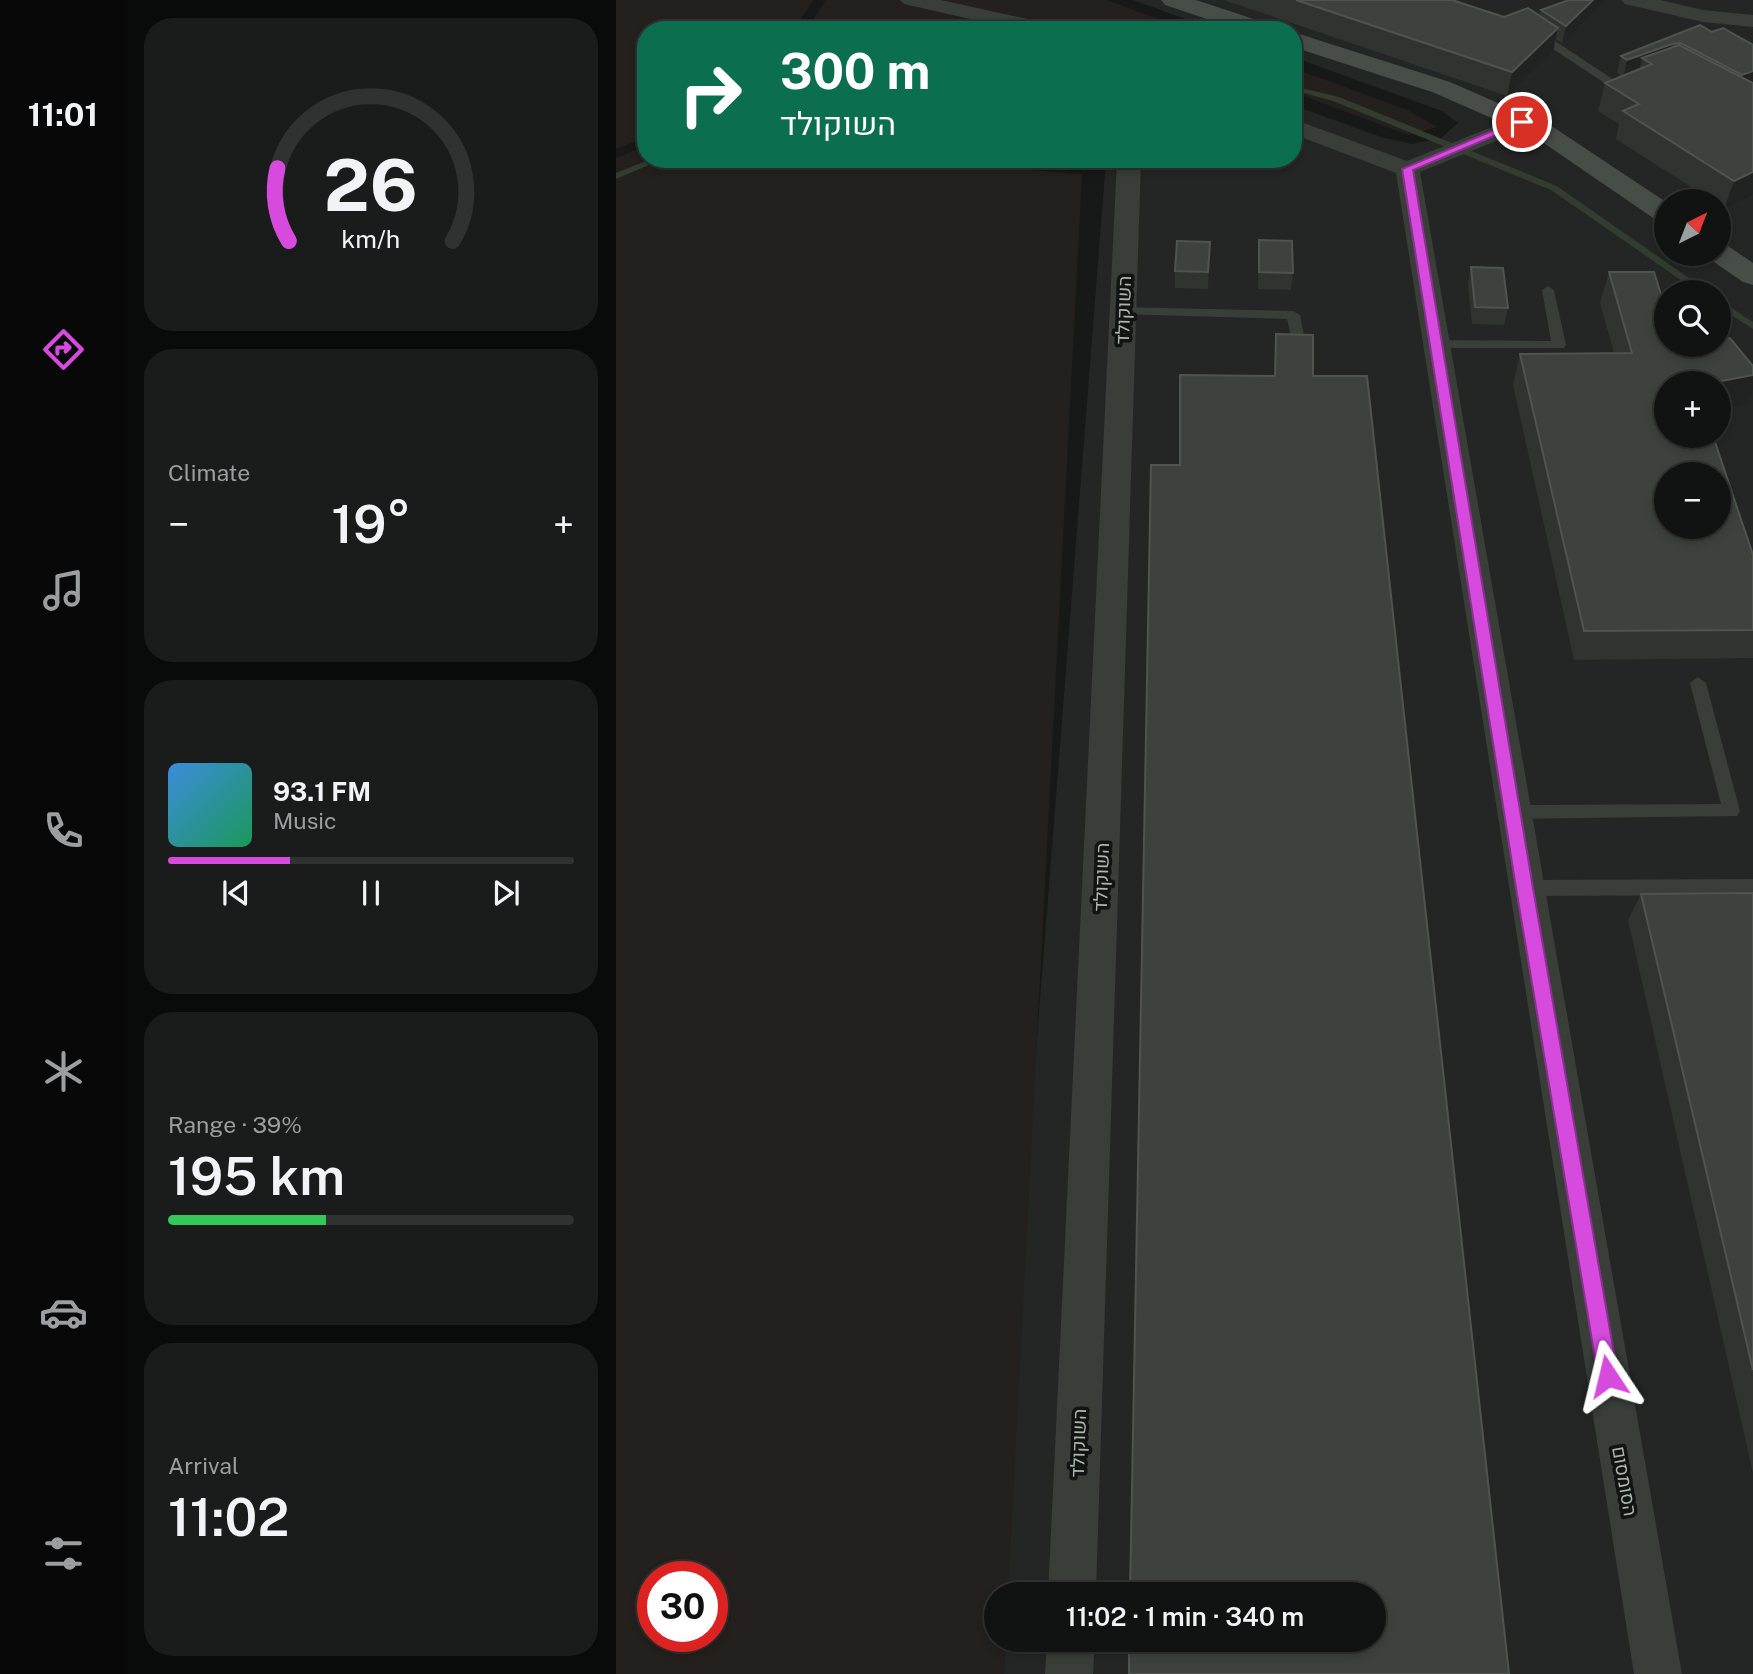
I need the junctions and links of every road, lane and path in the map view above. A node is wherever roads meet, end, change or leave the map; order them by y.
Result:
1 (911, 0) edge
2 (1173, 0) edge
3 (1632, 0) edge
4 (1008, 21) edge
5 (1237, 21) edge
6 (1753, 21) edge
7 (1530, 30) edge
8 (1302, 42) edge
9 (1639, 77) edge
10 (1522, 122) junction
11 (1302, 130) edge
12 (1129, 168) edge
13 (1407, 169) junction
14 (1654, 206) edge
15 (1731, 259) edge
16 (1751, 271) edge
17 (1548, 289) dead end
18 (1124, 311) junction
19 (1298, 341) edge
20 (1436, 344) junction
21 (1698, 683) dead end
22 (1512, 812) junction
23 (1753, 887) edge
24 (1524, 888) junction
25 (1072, 1582) edge
26 (1070, 1652) edge
27 (1069, 1674) edge
28 (1658, 1674) edge

1 - 4 street
2 - 5 street
3 - 6 street
7 - 9 lane
8 - 10 street
10 - 13 street
10 - 14 street
11 - 13 street
12 - 18 street, השוקולד
13 - 20 street, הסומסום
15 - 16 street
17 - 20 lane
18 - 19 lane
18 - 25 street, השוקולד
20 - 22 street, הסומסום
21 - 22 lane
22 - 24 street, הסומסום
23 - 24 lane
24 - 28 street, הסומסום
26 - 27 street

